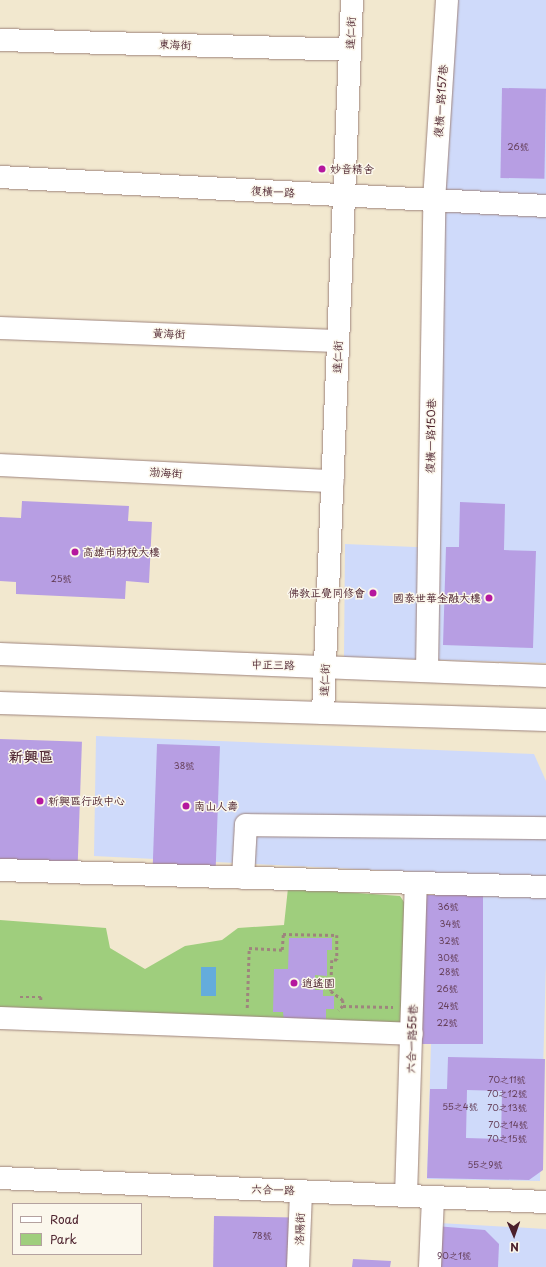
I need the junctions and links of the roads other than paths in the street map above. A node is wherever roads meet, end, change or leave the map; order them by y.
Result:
1 (352, 0) edge
2 (447, 0) edge
3 (0, 40) edge
4 (350, 50) junction
5 (0, 177) edge
6 (344, 196) junction
7 (434, 201) junction
8 (546, 206) edge
9 (0, 328) edge
10 (338, 341) junction
11 (0, 465) edge
12 (333, 481) junction
13 (0, 654) edge
14 (325, 668) junction
15 (427, 671) junction
16 (546, 676) edge
17 (0, 703) edge
18 (323, 713) junction
19 (546, 720) edge
20 (546, 828) edge
21 (0, 870) edge
22 (243, 878) junction
23 (416, 883) junction
24 (546, 887) edge
25 (0, 1018) edge
26 (412, 1034) junction
27 (0, 1178) edge
28 (301, 1191) junction
29 (406, 1196) junction
30 (433, 1197) junction
31 (546, 1202) edge
32 (298, 1267) edge
33 (430, 1267) edge

1 - 4 street, 達仁街
2 - 7 street, 復橫一路157巷
3 - 4 street, 東海街
4 - 6 street, 達仁街
5 - 6 street, 復橫一路
6 - 7 street, 復橫一路
6 - 10 street, 達仁街
7 - 8 street, 復橫一路
7 - 15 street, 復橫一路150巷
9 - 10 street, 黃海街
10 - 12 street, 達仁街
11 - 12 street, 渤海街
12 - 14 street, 達仁街
13 - 14 street, 中正三路
14 - 15 street, 中正三路
14 - 18 street, 達仁街
15 - 16 street, 中正三路
17 - 18 street
18 - 19 street
20 - 22 street
21 - 22 street
22 - 23 street
23 - 24 street
23 - 26 street, 六合一路55巷
25 - 26 street
26 - 29 street, 六合一路55巷
27 - 28 street, 六合一路
28 - 29 street, 六合一路
28 - 32 street, 洛陽街
29 - 30 street, 六合一路
30 - 31 street, 六合一路
30 - 33 street

